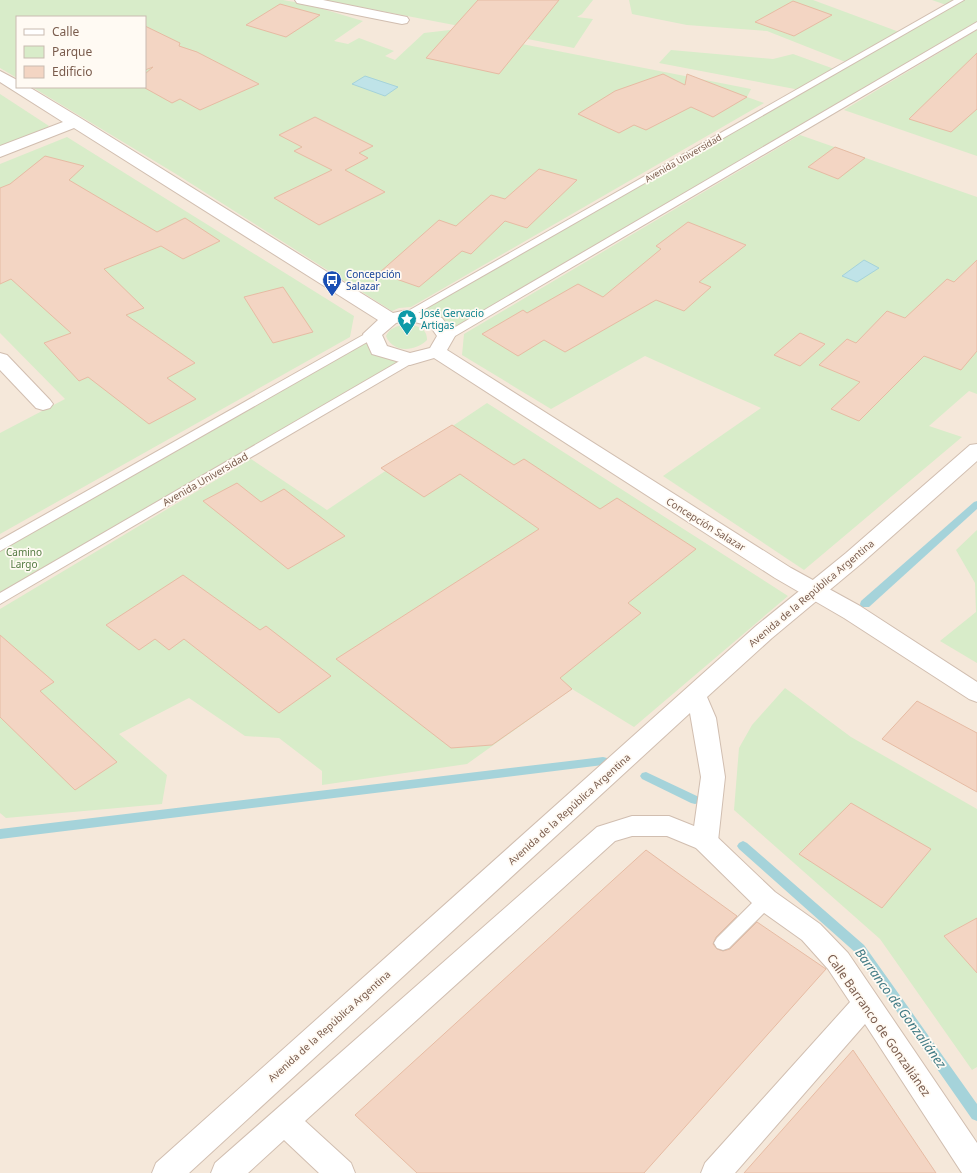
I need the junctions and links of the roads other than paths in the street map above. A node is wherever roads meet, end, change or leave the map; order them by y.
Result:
1 (302, 0) edge
2 (960, 0) edge
3 (402, 20) dead end
4 (977, 25) edge
5 (0, 76) edge
6 (16, 86) edge
7 (19, 88) edge
8 (76, 122) junction
9 (0, 152) edge
10 (398, 317) junction
11 (372, 334) junction
12 (441, 344) junction
13 (0, 359) edge
14 (410, 359) junction
15 (43, 404) dead end
16 (977, 450) edge
17 (0, 546) edge
18 (813, 590) junction
19 (0, 599) edge
20 (977, 693) edge
21 (695, 695) junction
22 (705, 841) junction
23 (766, 900) junction
24 (723, 943) dead end
25 (866, 1002) junction
26 (285, 1121) junction
27 (977, 1168) edge
28 (167, 1173) edge
29 (226, 1173) edge
30 (340, 1173) edge
31 (716, 1173) edge

1 - 3 street
2 - 10 lane, Avenida Universidad
4 - 12 lane
5 - 6 street
7 - 8 street
8 - 9 street
8 - 10 street
10 - 11 street
10 - 12 street, Concepción Salazar
11 - 14 street
11 - 17 lane
12 - 14 street
12 - 18 street, Concepción Salazar
13 - 15 street
14 - 19 lane, Avenida Universidad
16 - 18 street, Avenida de la República Argentina
18 - 20 street, Concepción Salazar
18 - 21 street, Avenida de la República Argentina
21 - 22 street
21 - 28 street, Avenida de la República Argentina
22 - 23 street, Calle Barranco de Gonzaliánez
22 - 26 street, Calle Barranco de Gonzaliánez
23 - 24 lane
23 - 25 street, Calle Barranco de Gonzaliánez
25 - 27 street, Calle Barranco de Gonzaliánez
25 - 31 street
26 - 29 street
26 - 30 street

